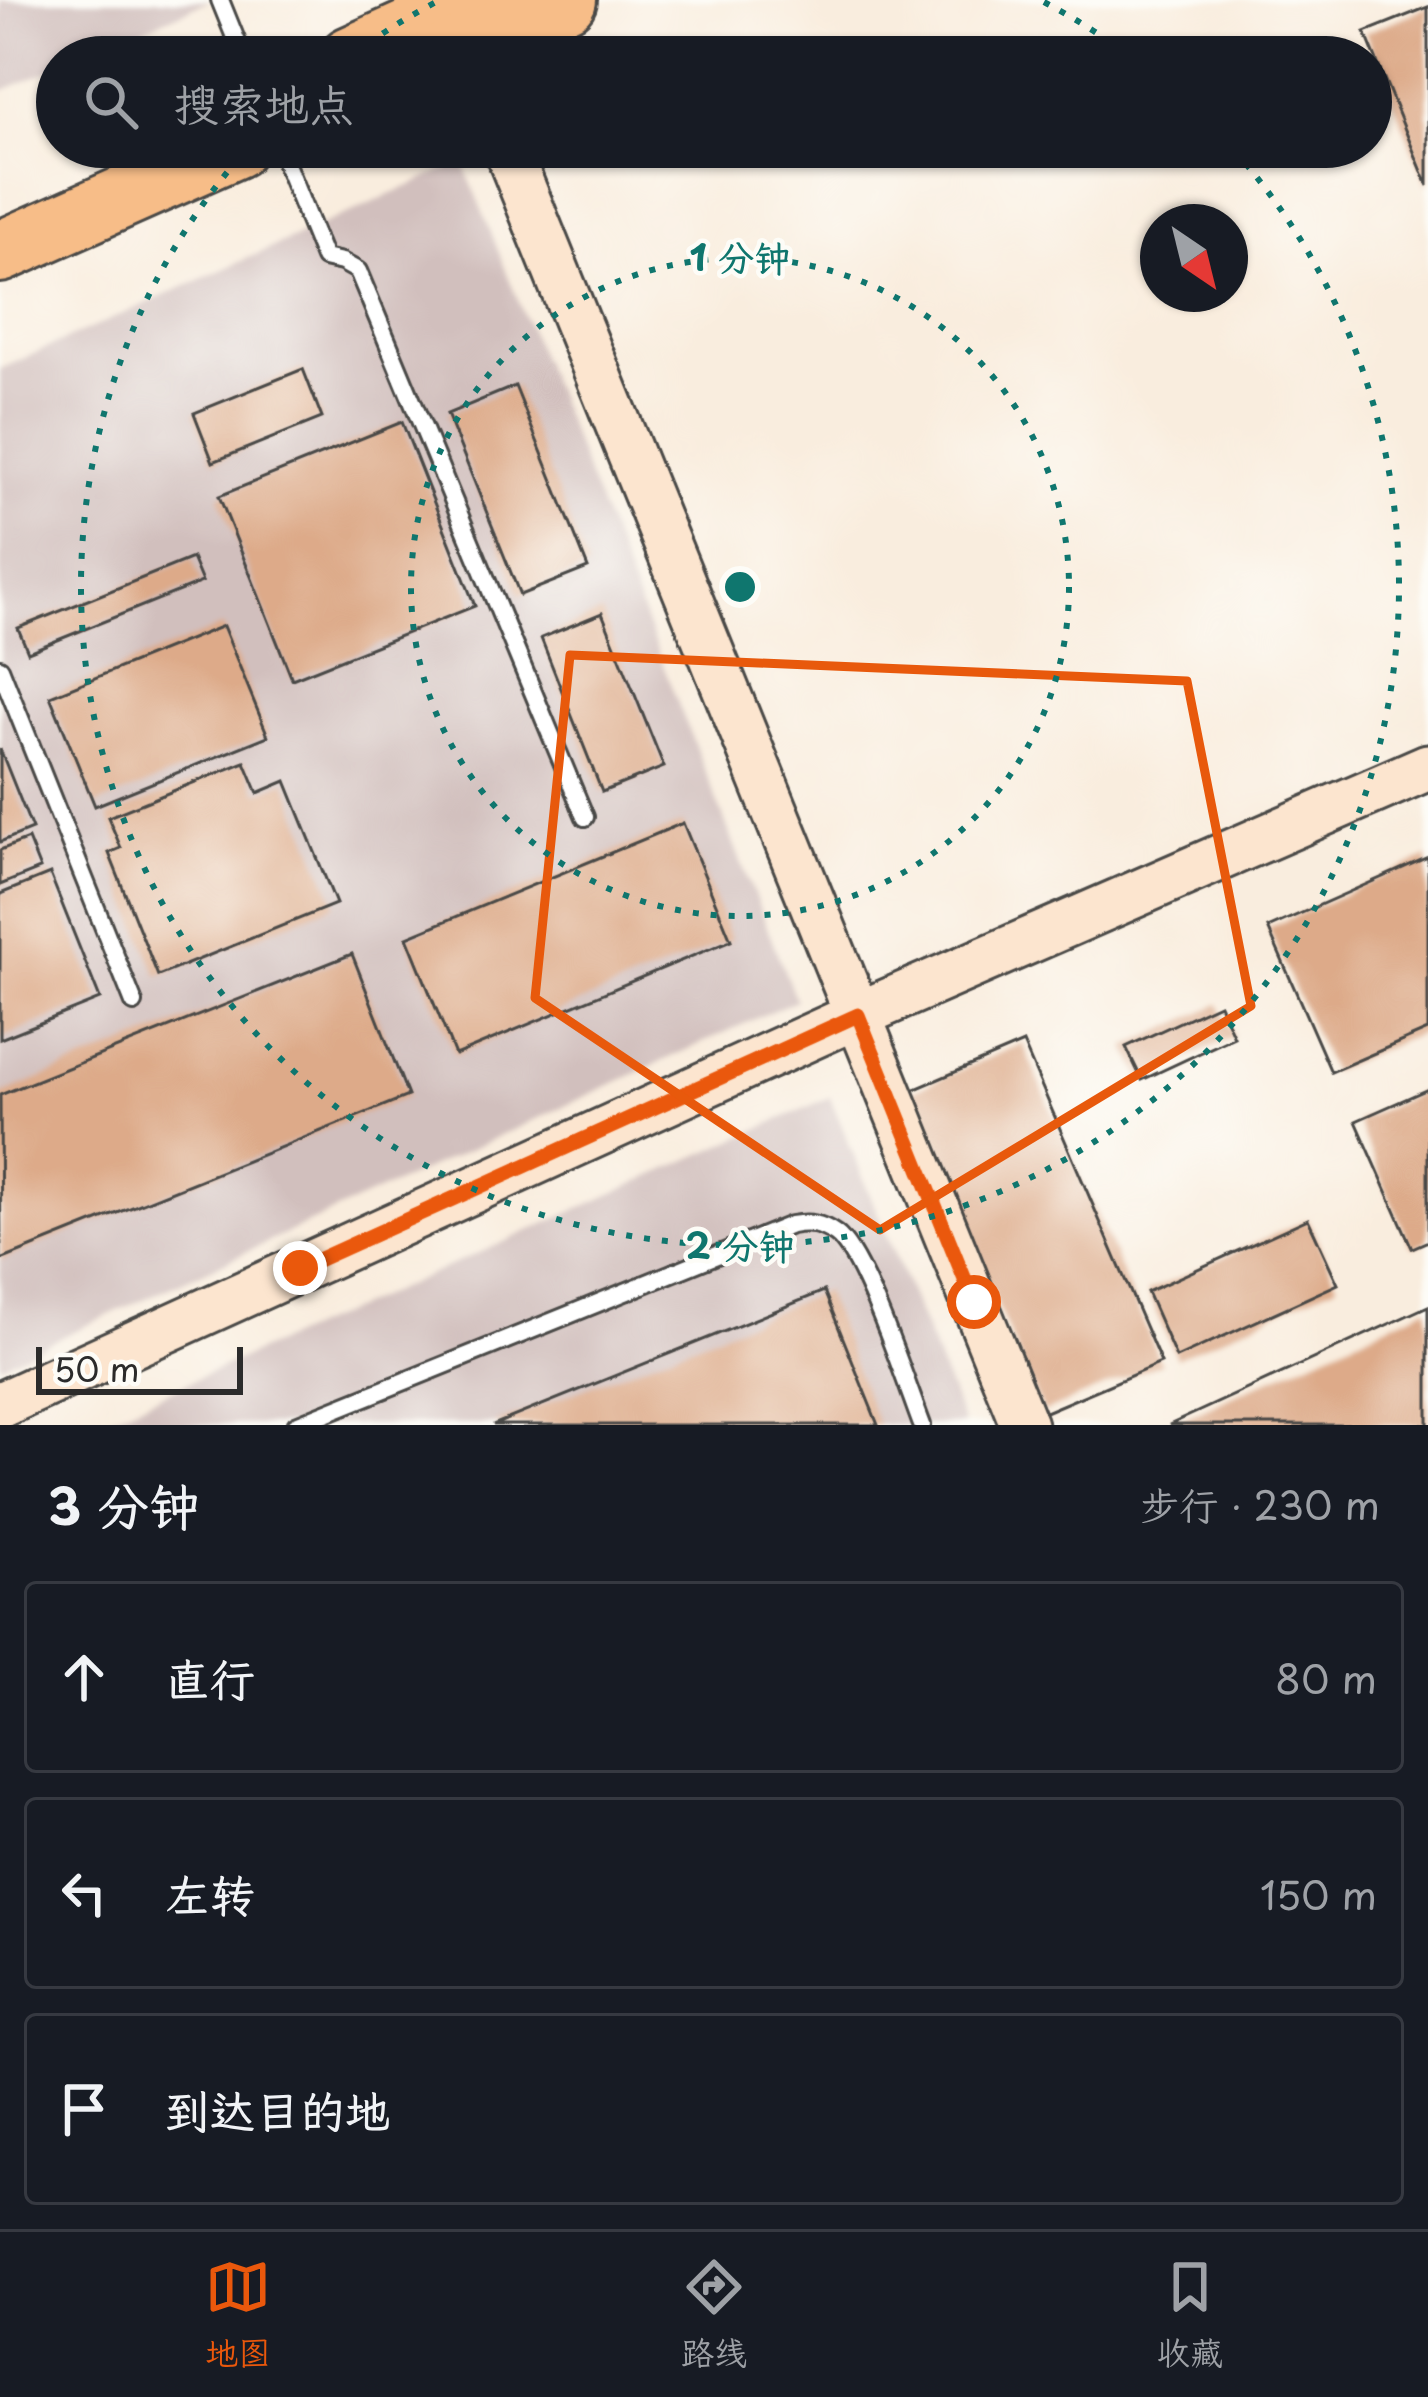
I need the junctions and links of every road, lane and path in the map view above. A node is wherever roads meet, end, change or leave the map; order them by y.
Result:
1 (220, 0) edge
2 (566, 0) edge
3 (459, 28) edge
4 (235, 36) edge
5 (429, 36) edge
6 (101, 168) edge
7 (189, 168) edge
8 (288, 168) edge
9 (515, 168) edge
10 (0, 213) edge
11 (0, 252) edge
12 (0, 668) edge
13 (1428, 767) edge
14 (585, 817) dead end
15 (134, 1003) dead end
16 (858, 1015) junction
17 (0, 1405) edge
18 (296, 1425) edge
19 (922, 1425) edge
20 (1024, 1425) edge

1 - 4 lane
2 - 3 highway
3 - 5 highway
6 - 10 highway
7 - 11 highway
8 - 14 lane
9 - 16 street
12 - 15 lane
13 - 16 street
16 - 17 street
16 - 20 street
18 - 19 lane

